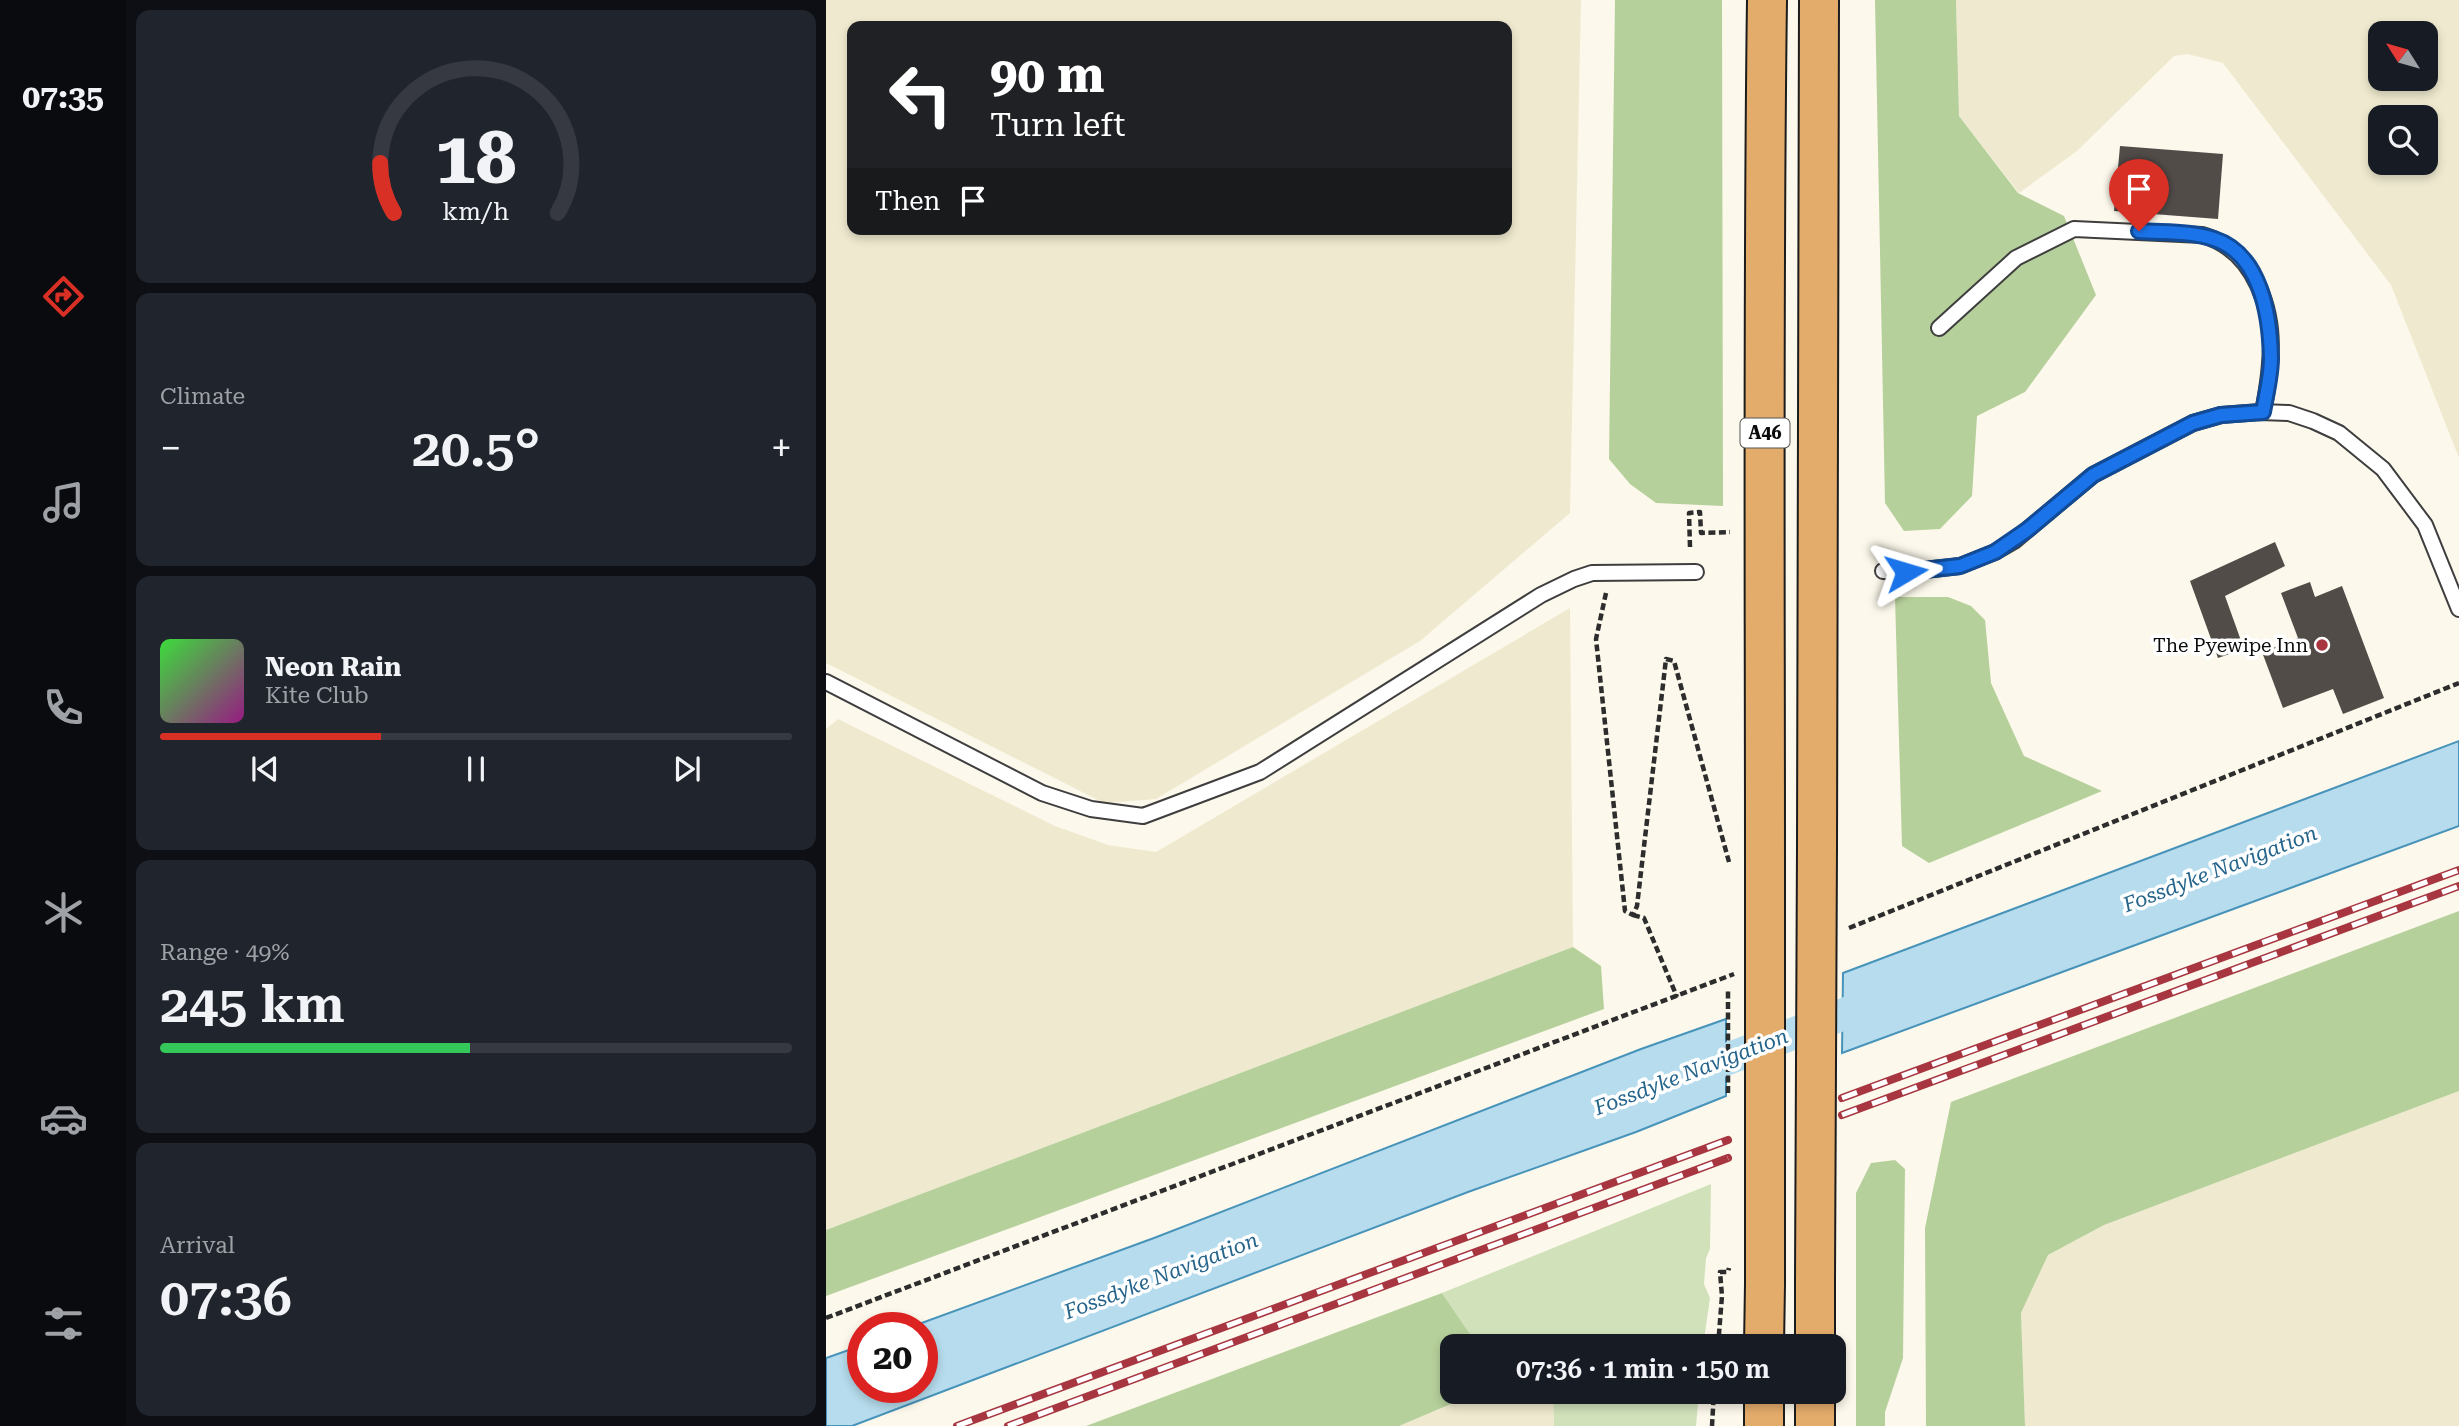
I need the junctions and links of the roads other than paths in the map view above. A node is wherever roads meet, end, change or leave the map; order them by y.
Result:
1 (1767, 0) edge
2 (1819, 0) edge
3 (1939, 328) dead end
4 (2263, 412) junction
5 (1883, 571) dead end
6 (1696, 572) dead end
7 (2459, 609) edge
8 (826, 681) edge
9 (1764, 1334) edge
10 (1815, 1334) edge
11 (1764, 1404) edge
12 (1815, 1404) edge
13 (1764, 1426) edge
14 (1815, 1426) edge

1 - 9 highway, A46, bridge
2 - 10 highway, A46, bridge
3 - 4 lane
4 - 5 lane
4 - 7 lane
6 - 8 lane
11 - 13 highway
12 - 14 highway

